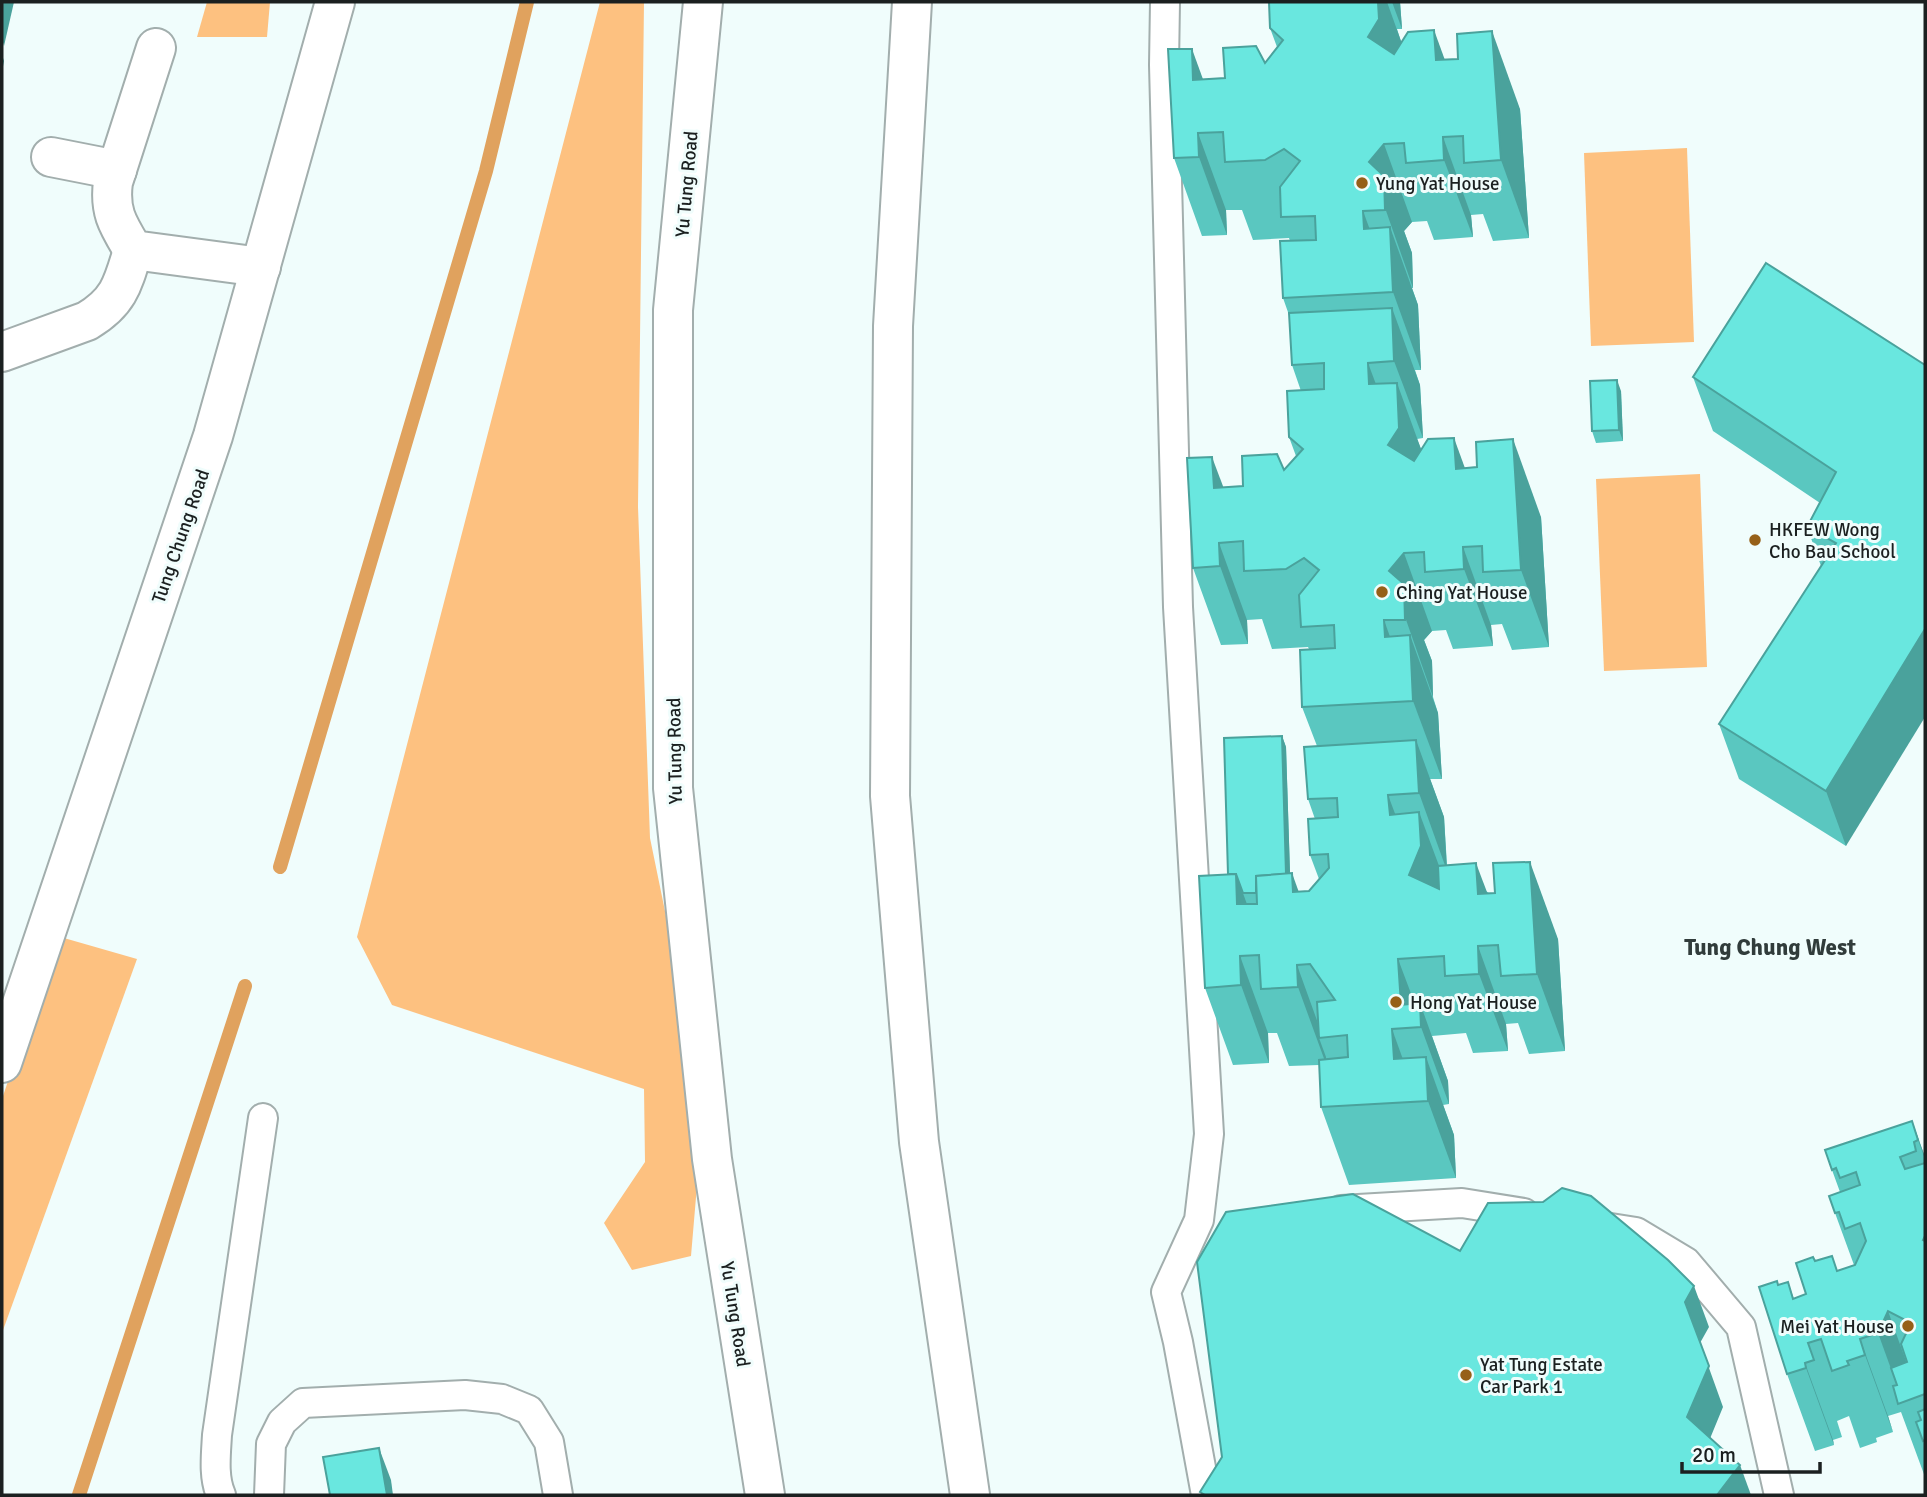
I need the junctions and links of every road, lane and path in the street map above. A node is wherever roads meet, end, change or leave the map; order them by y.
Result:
1 (335, 2) edge
2 (703, 2) edge
3 (912, 2) edge
4 (1165, 2) edge
5 (156, 48) dead end
6 (51, 157) dead end
7 (117, 170) junction
8 (133, 250) junction
9 (261, 267) junction
10 (2, 352) edge
11 (2, 1063) edge
12 (263, 1118) dead end
13 (1316, 1212) edge
14 (221, 1495) edge
15 (269, 1495) edge
16 (558, 1495) edge
17 (765, 1495) edge
18 (970, 1495) edge
19 (1206, 1495) edge
20 (1779, 1495) edge

1 - 9 main road, Tung Chung Road
2 - 17 main road, Yu Tung Road
3 - 18 main road
4 - 19 lane
5 - 7 main road
6 - 7 main road
7 - 8 main road
8 - 9 main road
8 - 10 main road
9 - 11 main road, Tung Chung Road
12 - 14 lane
13 - 20 lane
15 - 16 lane

